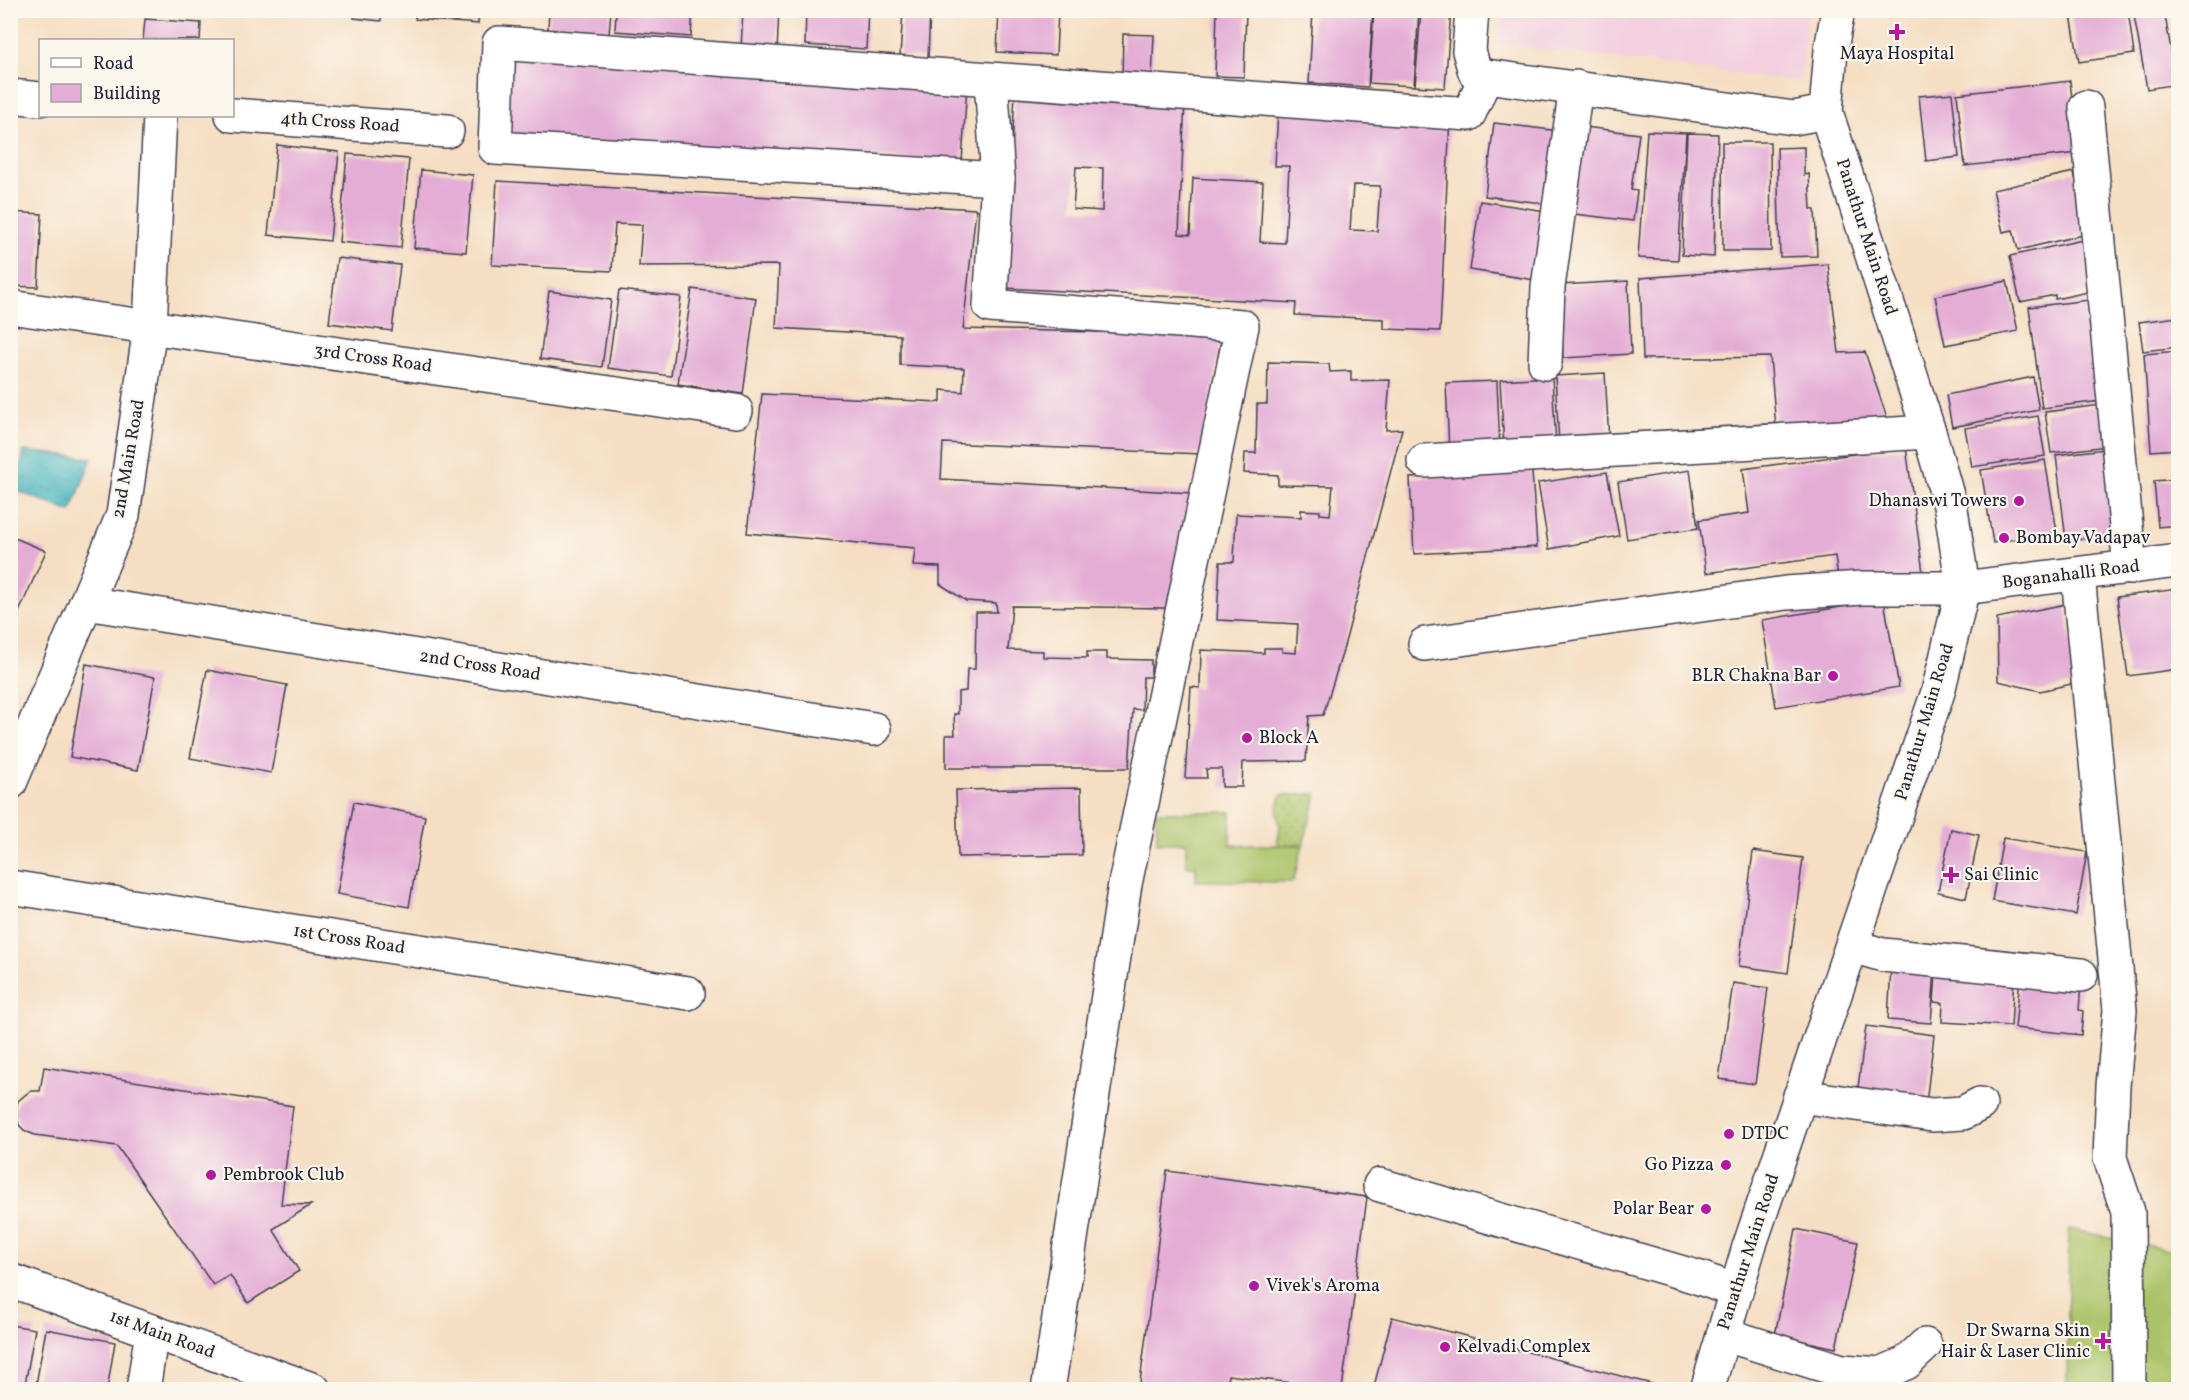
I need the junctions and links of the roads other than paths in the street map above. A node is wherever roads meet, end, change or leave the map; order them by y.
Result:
1 (1472, 10) edge
2 (1838, 10) edge
3 (1486, 76) junction
4 (991, 80) junction
5 (1576, 87) junction
6 (10, 96) edge
7 (39, 99) edge
8 (2086, 107) dead end
9 (1826, 112) junction
10 (234, 115) edge
11 (160, 117) edge
12 (447, 131) dead end
13 (998, 179) junction
14 (10, 307) edge
15 (150, 327) junction
16 (1545, 363) dead end
17 (736, 411) dead end
18 (1929, 432) junction
19 (1424, 461) dead end
20 (2178, 561) edge
21 (2130, 568) junction
22 (2078, 574) junction
23 (1963, 588) junction
24 (86, 603) junction
25 (1425, 644) dead end
26 (874, 729) dead end
27 (10, 783) edge
28 (10, 887) edge
29 (1852, 946) junction
30 (2081, 975) dead end
31 (688, 993) dead end
32 (1800, 1096) junction
33 (1980, 1104) dead end
34 (1380, 1185) dead end
35 (10, 1280) edge
36 (1736, 1291) junction
37 (152, 1331) junction
38 (1724, 1334) junction
39 (1925, 1345) dead end
40 (142, 1389) edge
41 (314, 1389) edge
42 (1048, 1389) edge
43 (1707, 1389) edge
44 (2129, 1389) edge

1 - 3 street
2 - 9 street, Panathur Main Road
3 - 4 street
3 - 5 street
4 - 13 street
4 - 13 street
5 - 9 street
5 - 16 street
6 - 7 street
8 - 21 street
9 - 18 street, Panathur Main Road
10 - 12 street, 4th Cross Road
11 - 15 street, 2nd Main Road
13 - 42 street
14 - 15 street, 3rd Cross Road
15 - 17 street, 3rd Cross Road
15 - 24 street, 2nd Main Road
18 - 19 street
18 - 23 street, Panathur Main Road
20 - 21 street, Boganahalli Road
21 - 22 street, Boganahalli Road
22 - 23 street, Boganahalli Road
22 - 44 street
23 - 25 street, Boganahalli Road
23 - 29 street, Panathur Main Road
24 - 26 street, 2nd Cross Road
24 - 27 street, 2nd Main Road
28 - 31 street, 1st Cross Road
29 - 30 street
29 - 32 street, Panathur Main Road
32 - 33 street
32 - 36 street, Panathur Main Road
34 - 36 street
35 - 37 street, 1st Main Road
36 - 38 street, Panathur Main Road
37 - 40 street
37 - 41 street, 1st Main Road
38 - 39 street
38 - 43 street, Panathur Main Road

